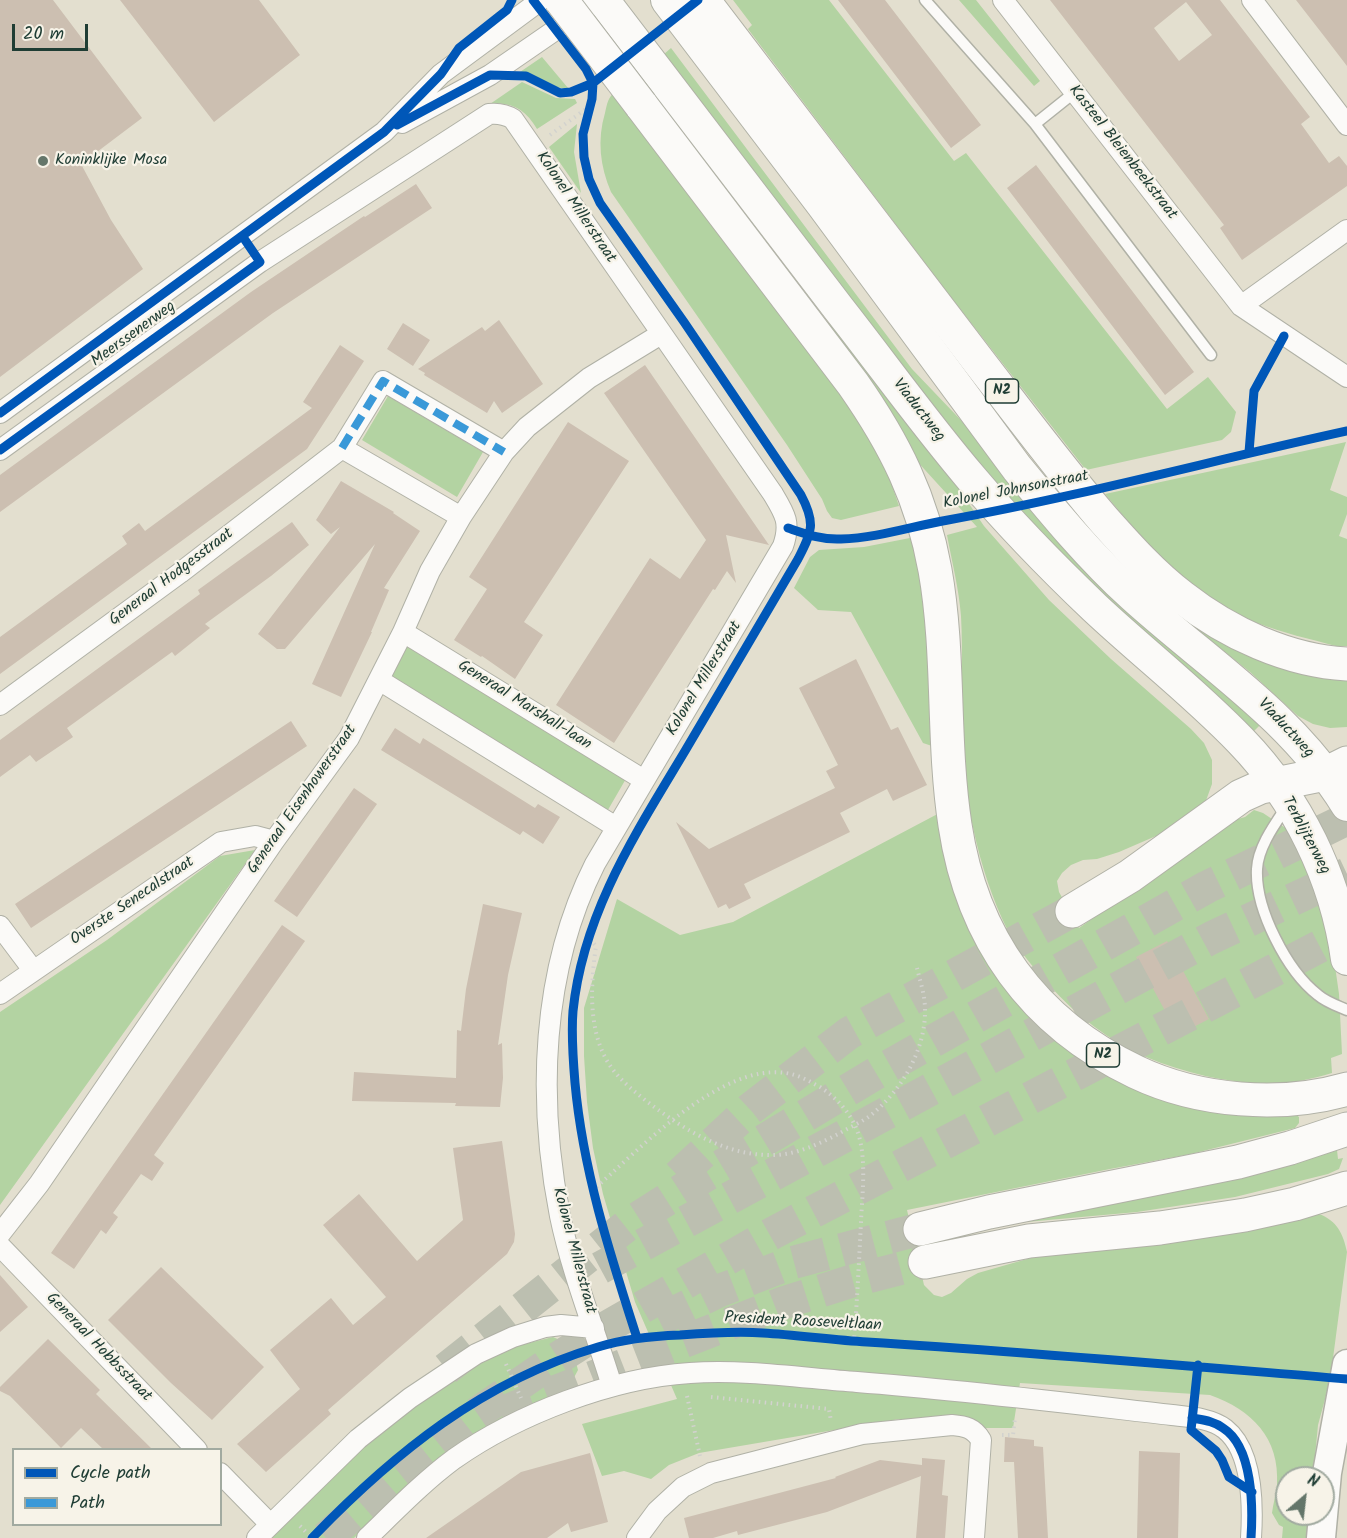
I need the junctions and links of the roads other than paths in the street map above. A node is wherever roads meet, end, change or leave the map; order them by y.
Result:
1 (541, 0) edge
2 (561, 0) edge
3 (601, 0) edge
4 (667, 0) edge
5 (703, 0) edge
6 (925, 0) edge
7 (1003, 0) edge
8 (1252, 0) edge
9 (1075, 92) junction
10 (489, 114) joint
11 (1035, 124) junction
12 (1347, 125) edge
13 (384, 132) junction
14 (1347, 230) edge
15 (243, 237) junction
16 (260, 262) junction
17 (1240, 306) junction
18 (661, 334) junction
19 (1211, 355) dead end
20 (1347, 377) edge
21 (0, 413) edge
22 (342, 448) junction
23 (0, 450) edge
24 (504, 452) junction
25 (461, 517) junction
26 (404, 632) junction
27 (1347, 664) edge
28 (379, 680) junction
29 (0, 705) edge
30 (1336, 768) edge
31 (644, 780) junction
32 (1283, 793) junction
33 (1347, 805) edge
34 (616, 827) junction
35 (274, 841) junction
36 (1072, 911) tunnel mouth
37 (0, 926) edge
38 (1347, 959) edge
39 (33, 970) junction
40 (0, 994) edge
41 (1347, 1011) edge
42 (1347, 1089) edge
43 (1347, 1129) edge
44 (1347, 1188) edge
45 (920, 1229) tunnel mouth
46 (0, 1234) edge
47 (0, 1246) edge
48 (925, 1262) tunnel mouth
49 (594, 1328) junction
50 (1347, 1364) edge
51 (612, 1386) junction
52 (196, 1448) edge
53 (222, 1476) edge
54 (264, 1531) edge
55 (367, 1538) edge
56 (637, 1538) edge
57 (974, 1538) edge
58 (1251, 1538) edge
59 (1321, 1538) edge

1 - 13 street, Meerssenerweg
2 - 42 highway, N2, bridge
3 - 13 street, Meerssenerweg
3 - 32 main road, Viaductweg
4 - 30 main road, Viaductweg
5 - 27 highway, N2
6 - 11 lane
7 - 9 street, Kasteel Bleienbeekstraat
8 - 12 street
9 - 11 lane
9 - 17 street, Kasteel Bleienbeekstraat
10 - 16 street, Meerssenerweg
10 - 18 street, Kolonel Millerstraat
11 - 19 lane
13 - 15 street, Meerssenerweg
14 - 17 street
15 - 16 street
15 - 21 street, Meerssenerweg
16 - 23 street, Meerssenerweg
17 - 20 street, Kasteel Bleienbeekstraat
18 - 24 street, Generaal Eisenhowerstraat
18 - 31 street, Kolonel Millerstraat
22 - 24 street
22 - 25 street
22 - 29 street, Generaal Hodgesstraat
24 - 25 street, Generaal Eisenhowerstraat
25 - 26 street, Generaal Eisenhowerstraat
26 - 28 street, Generaal Eisenhowerstraat
26 - 31 street, Generaal Marshall-laan
28 - 34 street
28 - 35 street, Generaal Eisenhowerstraat
30 - 32 highway
30 - 33 main road
31 - 34 street, Kolonel Millerstraat
32 - 36 highway
32 - 38 main road, Terblijterweg
32 - 41 lane
34 - 49 street, Kolonel Millerstraat
35 - 39 street, Overste Senecalstraat
35 - 46 street, Generaal Eisenhowerstraat
37 - 39 street
39 - 40 street, Overste Senecalstraat
43 - 45 highway
44 - 48 highway
47 - 52 street, Generaal Hobbsstraat
49 - 51 street, Kolonel Millerstraat
49 - 54 street
50 - 59 main road
51 - 55 street
51 - 58 street
53 - 54 street
56 - 57 street

